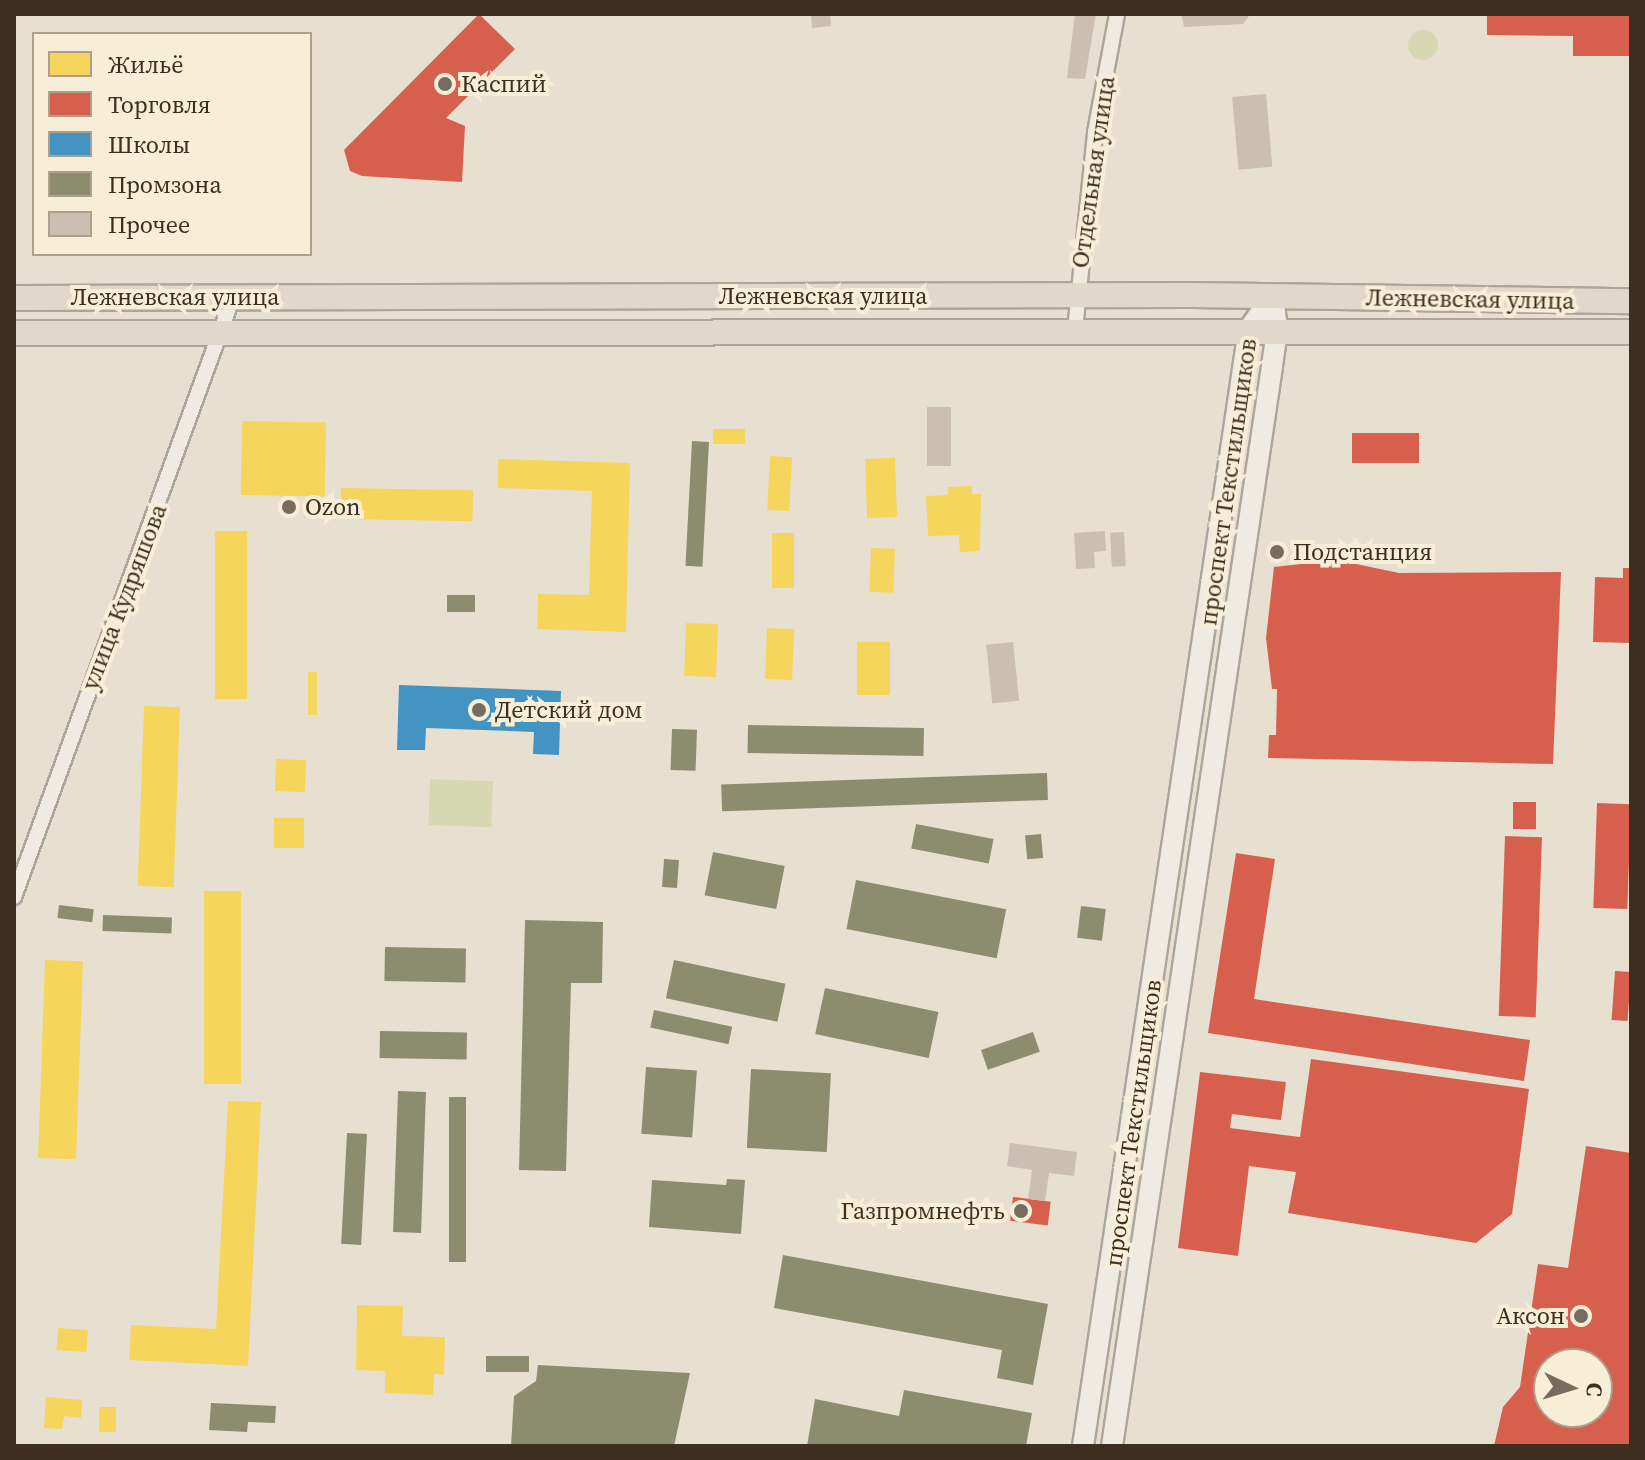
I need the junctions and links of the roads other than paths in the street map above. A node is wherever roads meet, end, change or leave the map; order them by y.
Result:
1 (1117, 14) edge
2 (1273, 295) junction
3 (233, 297) junction
4 (1077, 297) junction
5 (14, 298) edge
6 (1631, 301) edge
7 (1249, 329) junction
8 (1277, 329) junction
9 (1075, 330) junction
10 (223, 332) junction
11 (1631, 332) edge
12 (14, 333) edge
13 (14, 897) edge
14 (1083, 1446) edge
15 (1112, 1446) edge

1 - 4 street, Отдельная улица
2 - 4 highway, Лежневская улица
2 - 6 highway, Лежневская улица
2 - 7 main road, проспект Текстильщиков
2 - 8 main road, проспект Текстильщиков
3 - 4 highway, Лежневская улица
3 - 5 highway, Лежневская улица
3 - 10 street, улица Кудряшова
4 - 9 street, Отдельная улица
7 - 8 highway, Лежневская улица
7 - 9 highway, Лежневская улица
7 - 14 main road, проспект Текстильщиков
8 - 11 highway, Лежневская улица
8 - 15 main road, проспект Текстильщиков
9 - 10 highway, Лежневская улица
10 - 12 highway, Лежневская улица
10 - 13 street, улица Кудряшова

